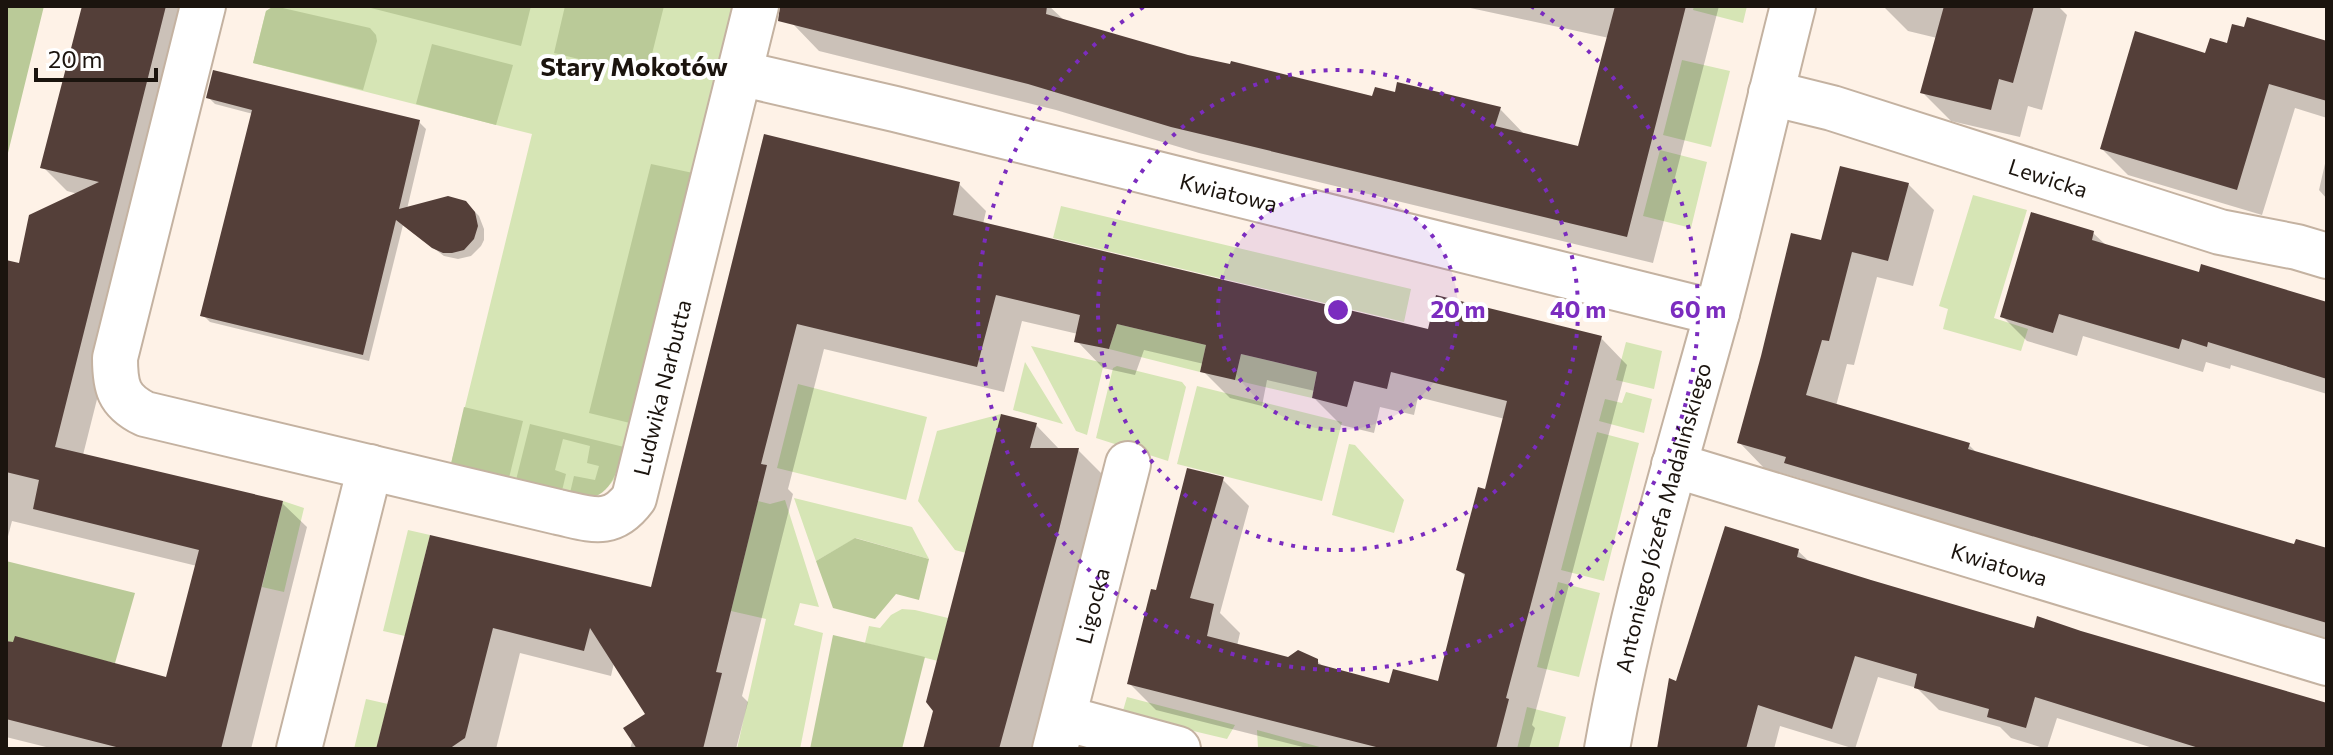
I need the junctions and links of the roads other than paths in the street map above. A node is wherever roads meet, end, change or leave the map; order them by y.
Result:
1 (203, 6) edge
2 (756, 6) edge
3 (1793, 6) edge
4 (739, 73) junction
5 (1771, 93) junction
6 (2327, 256) edge
7 (1717, 313) junction
8 (1128, 464) dead end
9 (1674, 465) junction
10 (370, 467) junction
11 (2327, 663) edge
12 (1060, 734) edge
13 (299, 749) edge
14 (1178, 749) edge
15 (1607, 749) edge

1 - 10 street, Ludwika Narbutta
2 - 4 street, Ludwika Narbutta
3 - 5 street, Antoniego Józefa Madalińskiego
4 - 7 street, Kwiatowa
4 - 10 street, Ludwika Narbutta
5 - 6 street, Lewicka
5 - 7 street, Antoniego Józefa Madalińskiego
7 - 9 street, Antoniego Józefa Madalińskiego
8 - 12 street, Ligocka
9 - 11 street, Kwiatowa
9 - 15 street, Antoniego Józefa Madalińskiego
10 - 13 street
12 - 14 street

